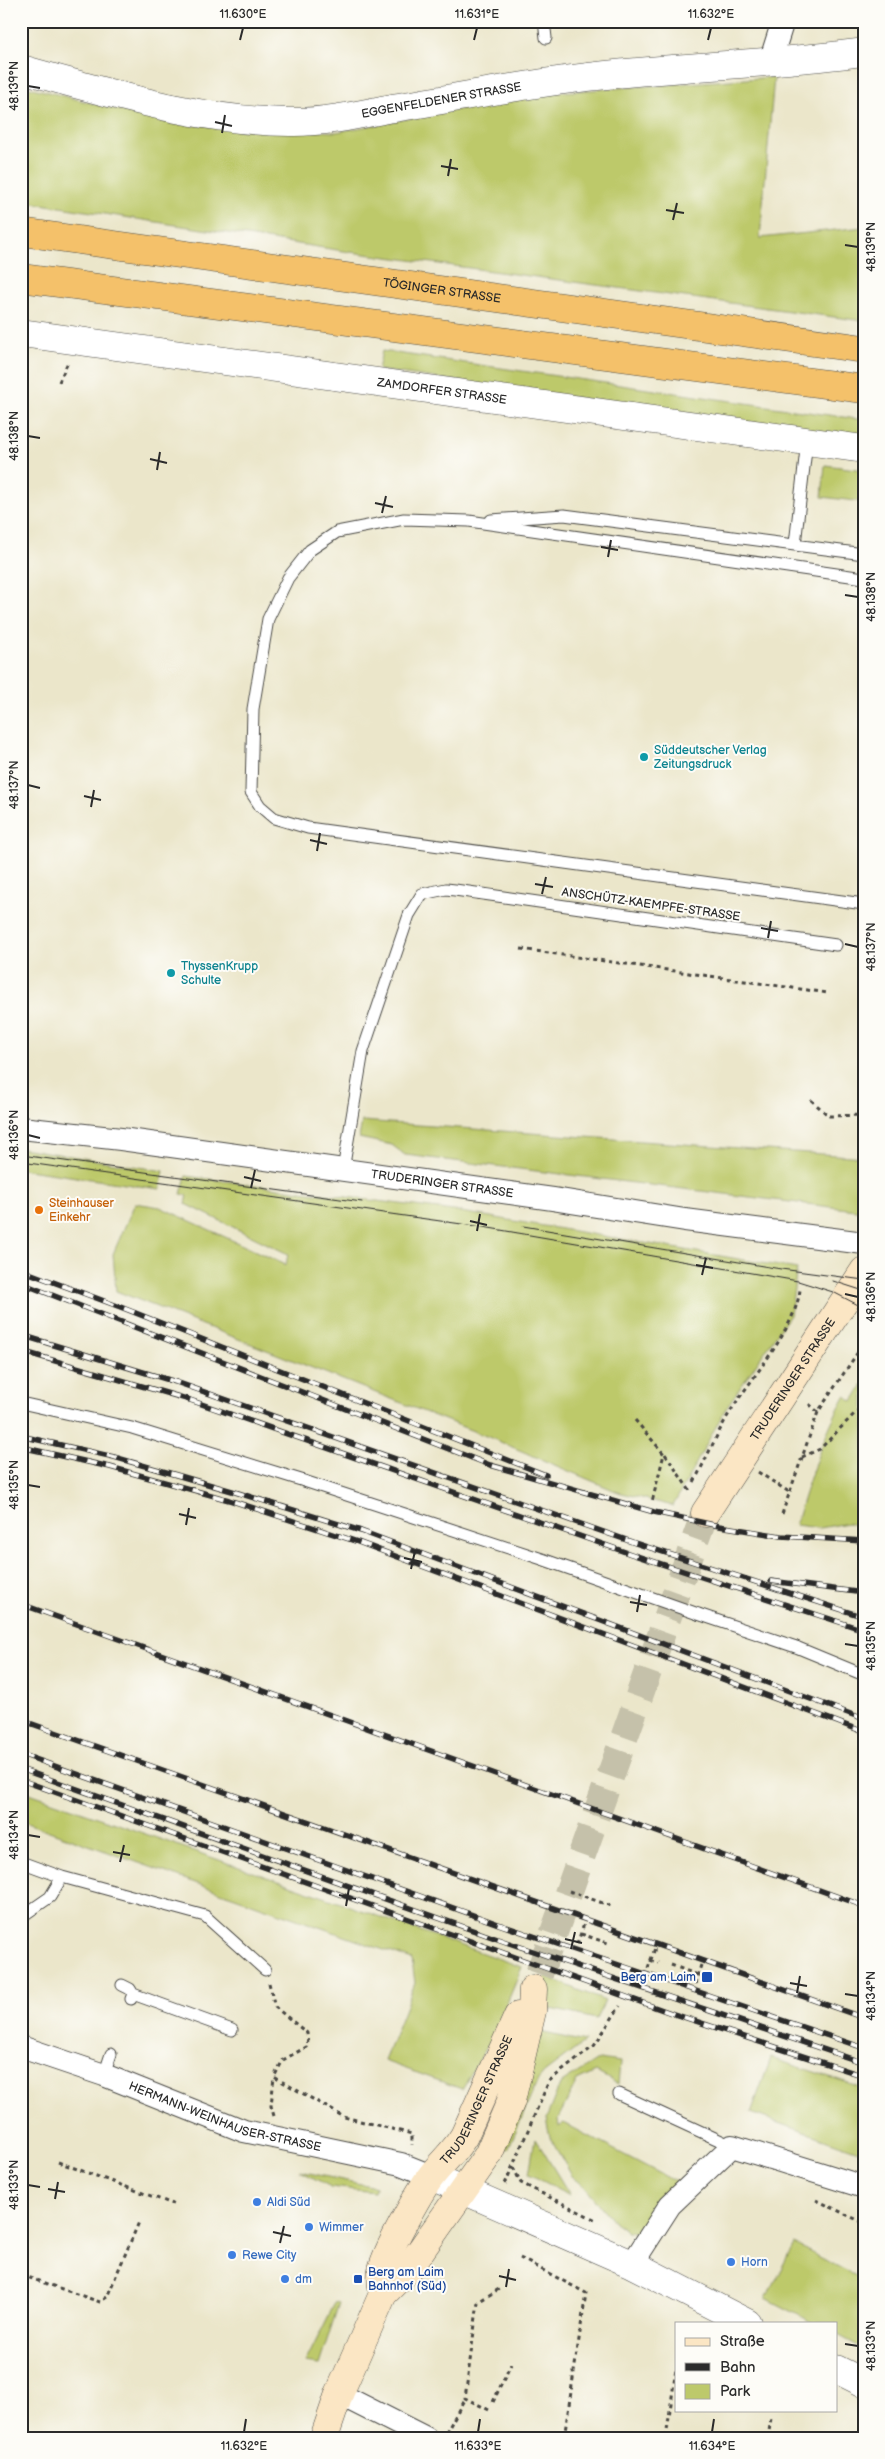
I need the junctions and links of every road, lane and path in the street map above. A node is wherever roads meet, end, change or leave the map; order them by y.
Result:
1 (544, 21) edge
2 (782, 21) edge
3 (546, 38) dead end
4 (864, 52) edge
5 (770, 62) junction
6 (21, 69) edge
7 (21, 232) edge
8 (21, 278) edge
9 (21, 333) edge
10 (864, 349) edge
11 (71, 355) dead end
12 (59, 382) dead end
13 (864, 389) edge
14 (807, 441) junction
15 (864, 449) edge
16 (469, 521) junction
17 (795, 544) junction
18 (864, 554) edge
19 (864, 578) edge
20 (864, 904) edge
21 (836, 945) dead end
22 (521, 949) dead end
23 (828, 992) dead end
24 (810, 1100) dead end
25 (864, 1115) edge
26 (21, 1128) edge
27 (343, 1170) junction
28 (864, 1243) edge
29 (864, 1272) edge
30 (800, 1290) dead end
31 (864, 1343) edge
32 (21, 1403) edge
33 (809, 1404) dead end
34 (864, 1404) edge
35 (818, 1412) junction
36 (635, 1420) dead end
37 (664, 1454) junction
38 (802, 1457) junction
39 (690, 1491) junction
40 (652, 1502) dead end
41 (696, 1506) joint
42 (782, 1514) dead end
43 (864, 1675) edge
44 (21, 1862) edge
45 (62, 1877) junction
46 (569, 1891) dead end
47 (614, 1907) dead end
48 (21, 1916) edge
49 (584, 1924) dead end
50 (581, 1934) junction
51 (608, 1943) dead end
52 (577, 1944) dead end
53 (654, 1948) dead end
54 (650, 1960) junction
55 (658, 1963) dead end
56 (671, 1966) dead end
57 (701, 1966) dead end
58 (648, 1968) dead end
59 (265, 1970) joint
60 (698, 1975) junction
61 (695, 1984) dead end
62 (122, 1985) dead end
63 (620, 2006) dead end
64 (232, 2030) dead end
65 (21, 2047) edge
66 (111, 2054) dead end
67 (104, 2075) junction
68 (274, 2077) junction
69 (619, 2094) dead end
70 (274, 2113) dead end
71 (732, 2146) junction
72 (412, 2148) dead end
73 (58, 2162) dead end
74 (513, 2166) junction
75 (508, 2175) dead end
76 (431, 2176) junction
77 (864, 2187) edge
78 (464, 2191) junction
79 (816, 2200) dead end
80 (173, 2204) dead end
81 (599, 2221) dead end
82 (138, 2222) dead end
83 (864, 2223) edge
84 (520, 2258) dead end
85 (632, 2264) junction
86 (21, 2275) edge
87 (499, 2289) dead end
88 (382, 2294) junction
89 (745, 2322) edge
90 (511, 2364) dead end
91 (838, 2370) edge
92 (675, 2376) edge
93 (864, 2383) edge
94 (339, 2394) junction
95 (465, 2398) junction
96 (493, 2402) dead end
97 (489, 2410) dead end
98 (771, 2418) dead end
99 (436, 2436) edge
100 (324, 2438) edge
101 (564, 2438) edge
102 (666, 2438) edge
103 (768, 2438) edge

1 - 3 lane
2 - 5 street
4 - 5 street, EGGENFELDENER STRASSE
5 - 6 street, EGGENFELDENER STRASSE
7 - 10 highway, TÖGINGER STRASSE
8 - 13 highway
9 - 14 street, ZAMDORFER STRASSE
11 - 12 path
14 - 15 street, ZAMDORFER STRASSE
14 - 17 lane
16 - 17 lane
16 - 19 lane
16 - 20 lane
17 - 18 lane
21 - 27 lane, ANSCHÜTZ-KAEMPFE-STRASSE
22 - 23 path
24 - 25 path
26 - 27 street, TRUDERINGER STRASSE
27 - 28 street, TRUDERINGER STRASSE
29 - 41 main road, TRUDERINGER STRASSE
30 - 39 path
31 - 35 path
32 - 43 lane, bridge
33 - 35 path
34 - 38 path
35 - 38 path
36 - 37 path
37 - 39 path
37 - 40 path
38 - 42 path
39 - 41 path
44 - 45 lane
45 - 48 lane
45 - 59 lane
46 - 47 path
49 - 50 path
50 - 51 path
50 - 52 path
53 - 54 path
54 - 55 path
54 - 58 path
56 - 60 path
57 - 60 path
59 - 68 path
60 - 61 path
62 - 64 lane
63 - 74 path
65 - 67 street, HERMANN-WEINHAUSER-STRASSE
66 - 67 lane
67 - 76 street, HERMANN-WEINHAUSER-STRASSE
68 - 70 path
68 - 72 path
69 - 71 lane
71 - 77 street
71 - 85 street
73 - 80 path
74 - 75 path
74 - 81 path
76 - 78 street, TRUDERINGER STRASSE
76 - 78 main road, TRUDERINGER STRASSE
76 - 88 main road
78 - 85 street, TRUDERINGER STRASSE
78 - 88 main road
79 - 83 path
82 - 86 path
84 - 101 path
85 - 89 street, TRUDERINGER STRASSE
87 - 95 path
88 - 94 main road
90 - 96 path
91 - 93 street
92 - 102 path
94 - 99 street
94 - 100 main road
95 - 97 path
95 - 99 path
98 - 103 path

